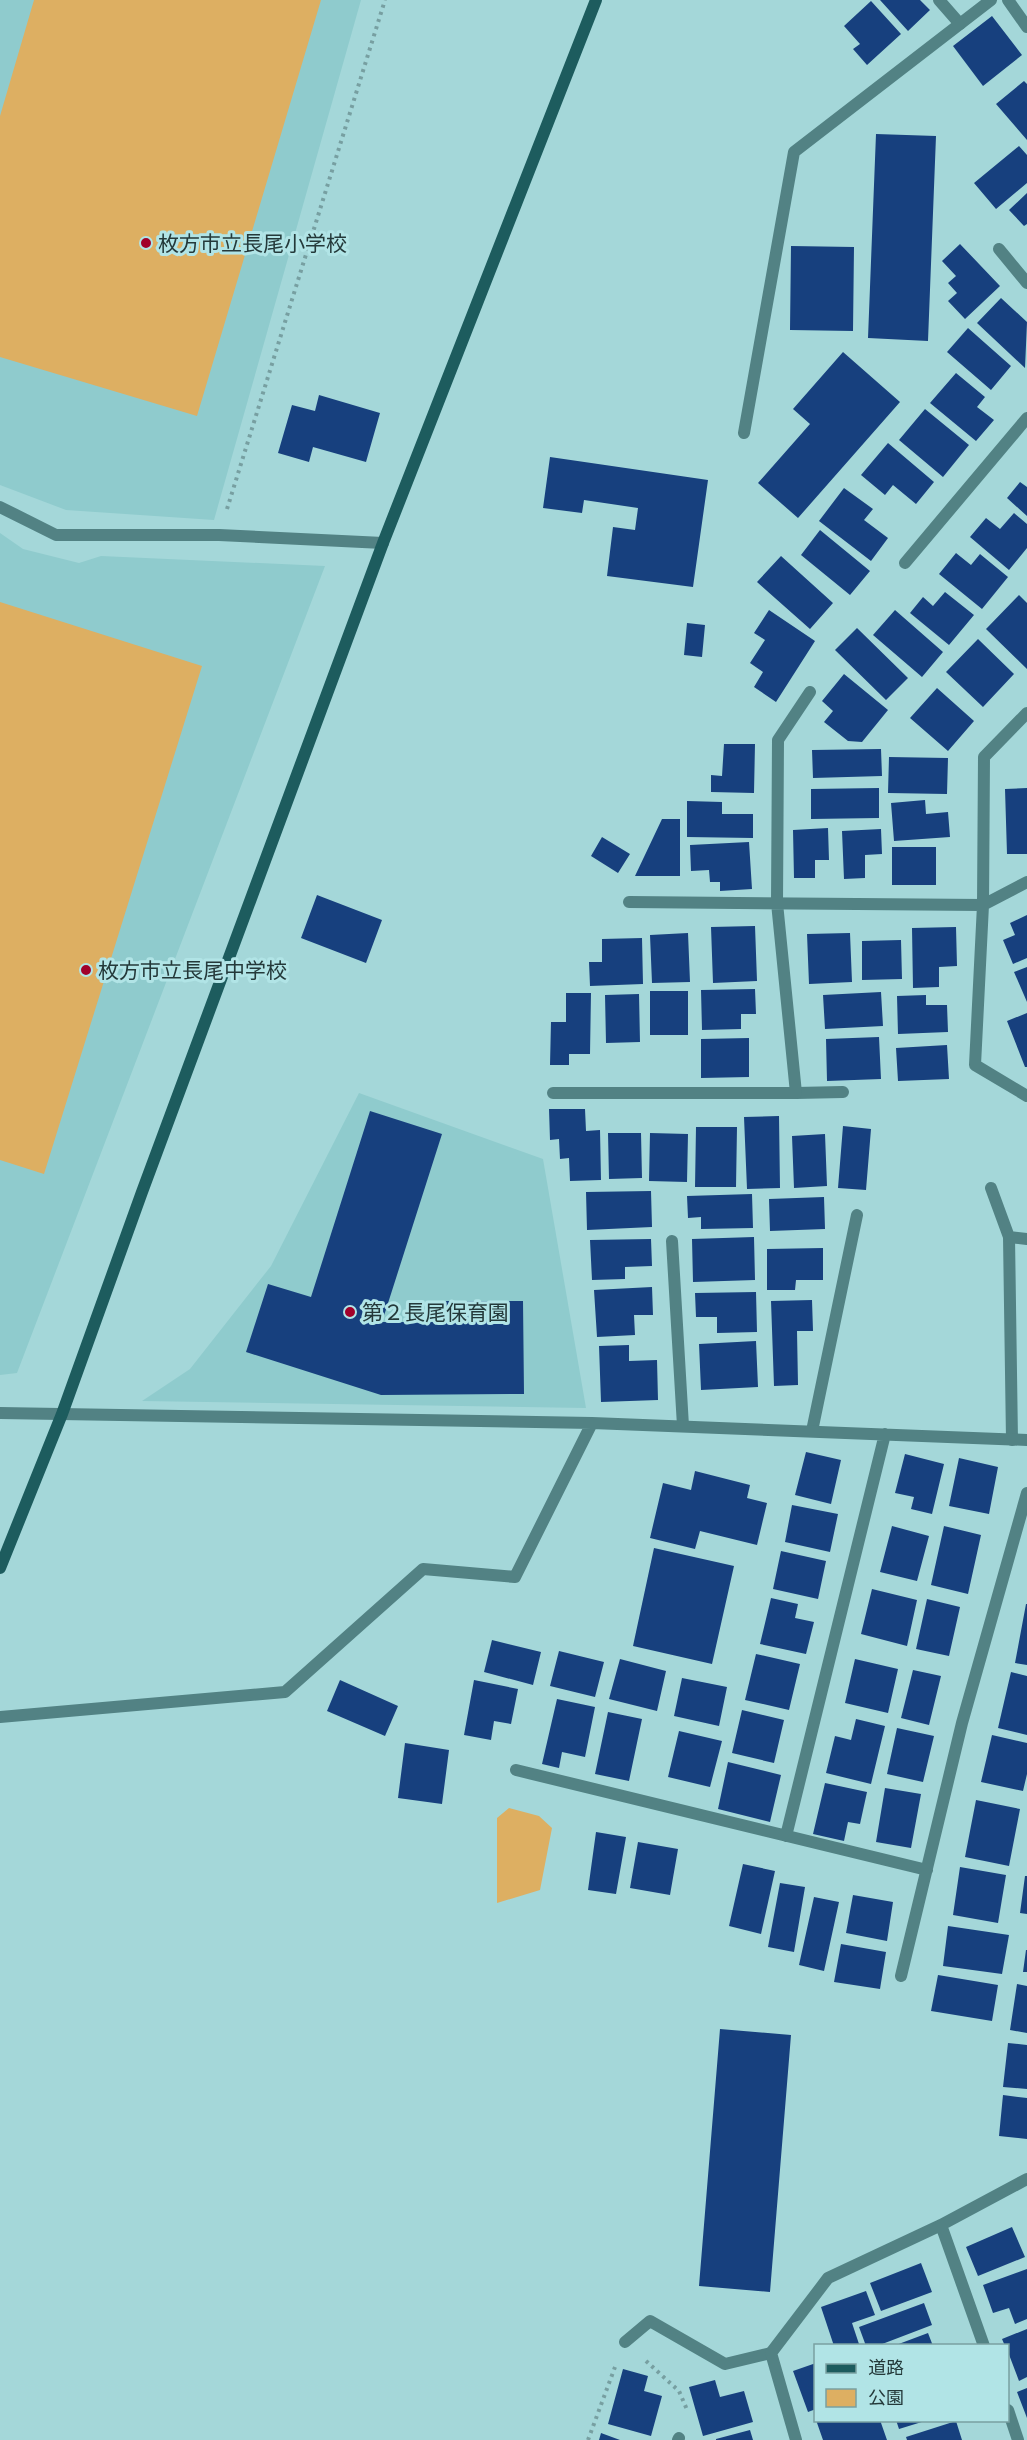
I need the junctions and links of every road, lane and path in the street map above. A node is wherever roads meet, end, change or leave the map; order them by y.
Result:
1 (385, 0) edge
2 (596, 0) edge
3 (939, 0) edge
4 (991, 0) edge
5 (1008, 0) edge
6 (960, 24) junction
7 (1027, 27) edge
8 (999, 249) dead end
9 (1027, 283) edge
10 (1027, 418) edge
11 (744, 433) dead end
12 (0, 507) edge
13 (219, 535) junction
14 (383, 543) junction
15 (905, 563) dead end
16 (810, 692) dead end
17 (1027, 712) edge
18 (1027, 882) edge
19 (629, 902) dead end
20 (777, 903) junction
21 (983, 905) junction
22 (843, 1092) dead end
23 (553, 1093) dead end
24 (796, 1093) junction
25 (1027, 1096) edge
26 (991, 1188) dead end
27 (858, 1215) dead end
28 (1009, 1237) junction
29 (1027, 1239) edge
30 (672, 1240) dead end
31 (0, 1413) edge
32 (62, 1413) junction
33 (592, 1423) junction
34 (683, 1426) junction
35 (813, 1431) junction
36 (885, 1434) junction
37 (1012, 1440) junction
38 (1027, 1440) edge
39 (1027, 1493) edge
40 (0, 1568) edge
41 (0, 1717) edge
42 (516, 1770) dead end
43 (786, 1836) junction
44 (927, 1870) junction
45 (902, 1976) dead end
46 (1027, 2179) edge
47 (941, 2225) junction
48 (625, 2342) junction
49 (983, 2344) edge
50 (771, 2354) junction
51 (1009, 2413) edge
52 (679, 2439) edge
53 (588, 2440) edge
54 (796, 2440) edge
55 (1018, 2440) edge

1 - 13 path
2 - 14 street
3 - 6 street
4 - 6 street
5 - 7 street
6 - 11 street
8 - 9 street
10 - 15 street
12 - 13 street
13 - 14 street
14 - 32 street
16 - 20 street
17 - 21 street
18 - 21 street
19 - 20 street
20 - 21 street
20 - 24 street
21 - 25 street
22 - 24 street
23 - 24 street
26 - 28 street
27 - 35 street
28 - 29 street
28 - 37 street
30 - 34 street
31 - 32 street
32 - 33 street
32 - 40 street
33 - 34 street
33 - 41 street
34 - 35 street
35 - 36 street
36 - 37 street
36 - 43 street
37 - 38 street
39 - 44 street
42 - 43 street
43 - 44 street
44 - 45 street
46 - 47 street
47 - 49 street
47 - 50 street
48 - 50 street
48 - 52 path
48 - 53 path
50 - 54 street
51 - 55 street

